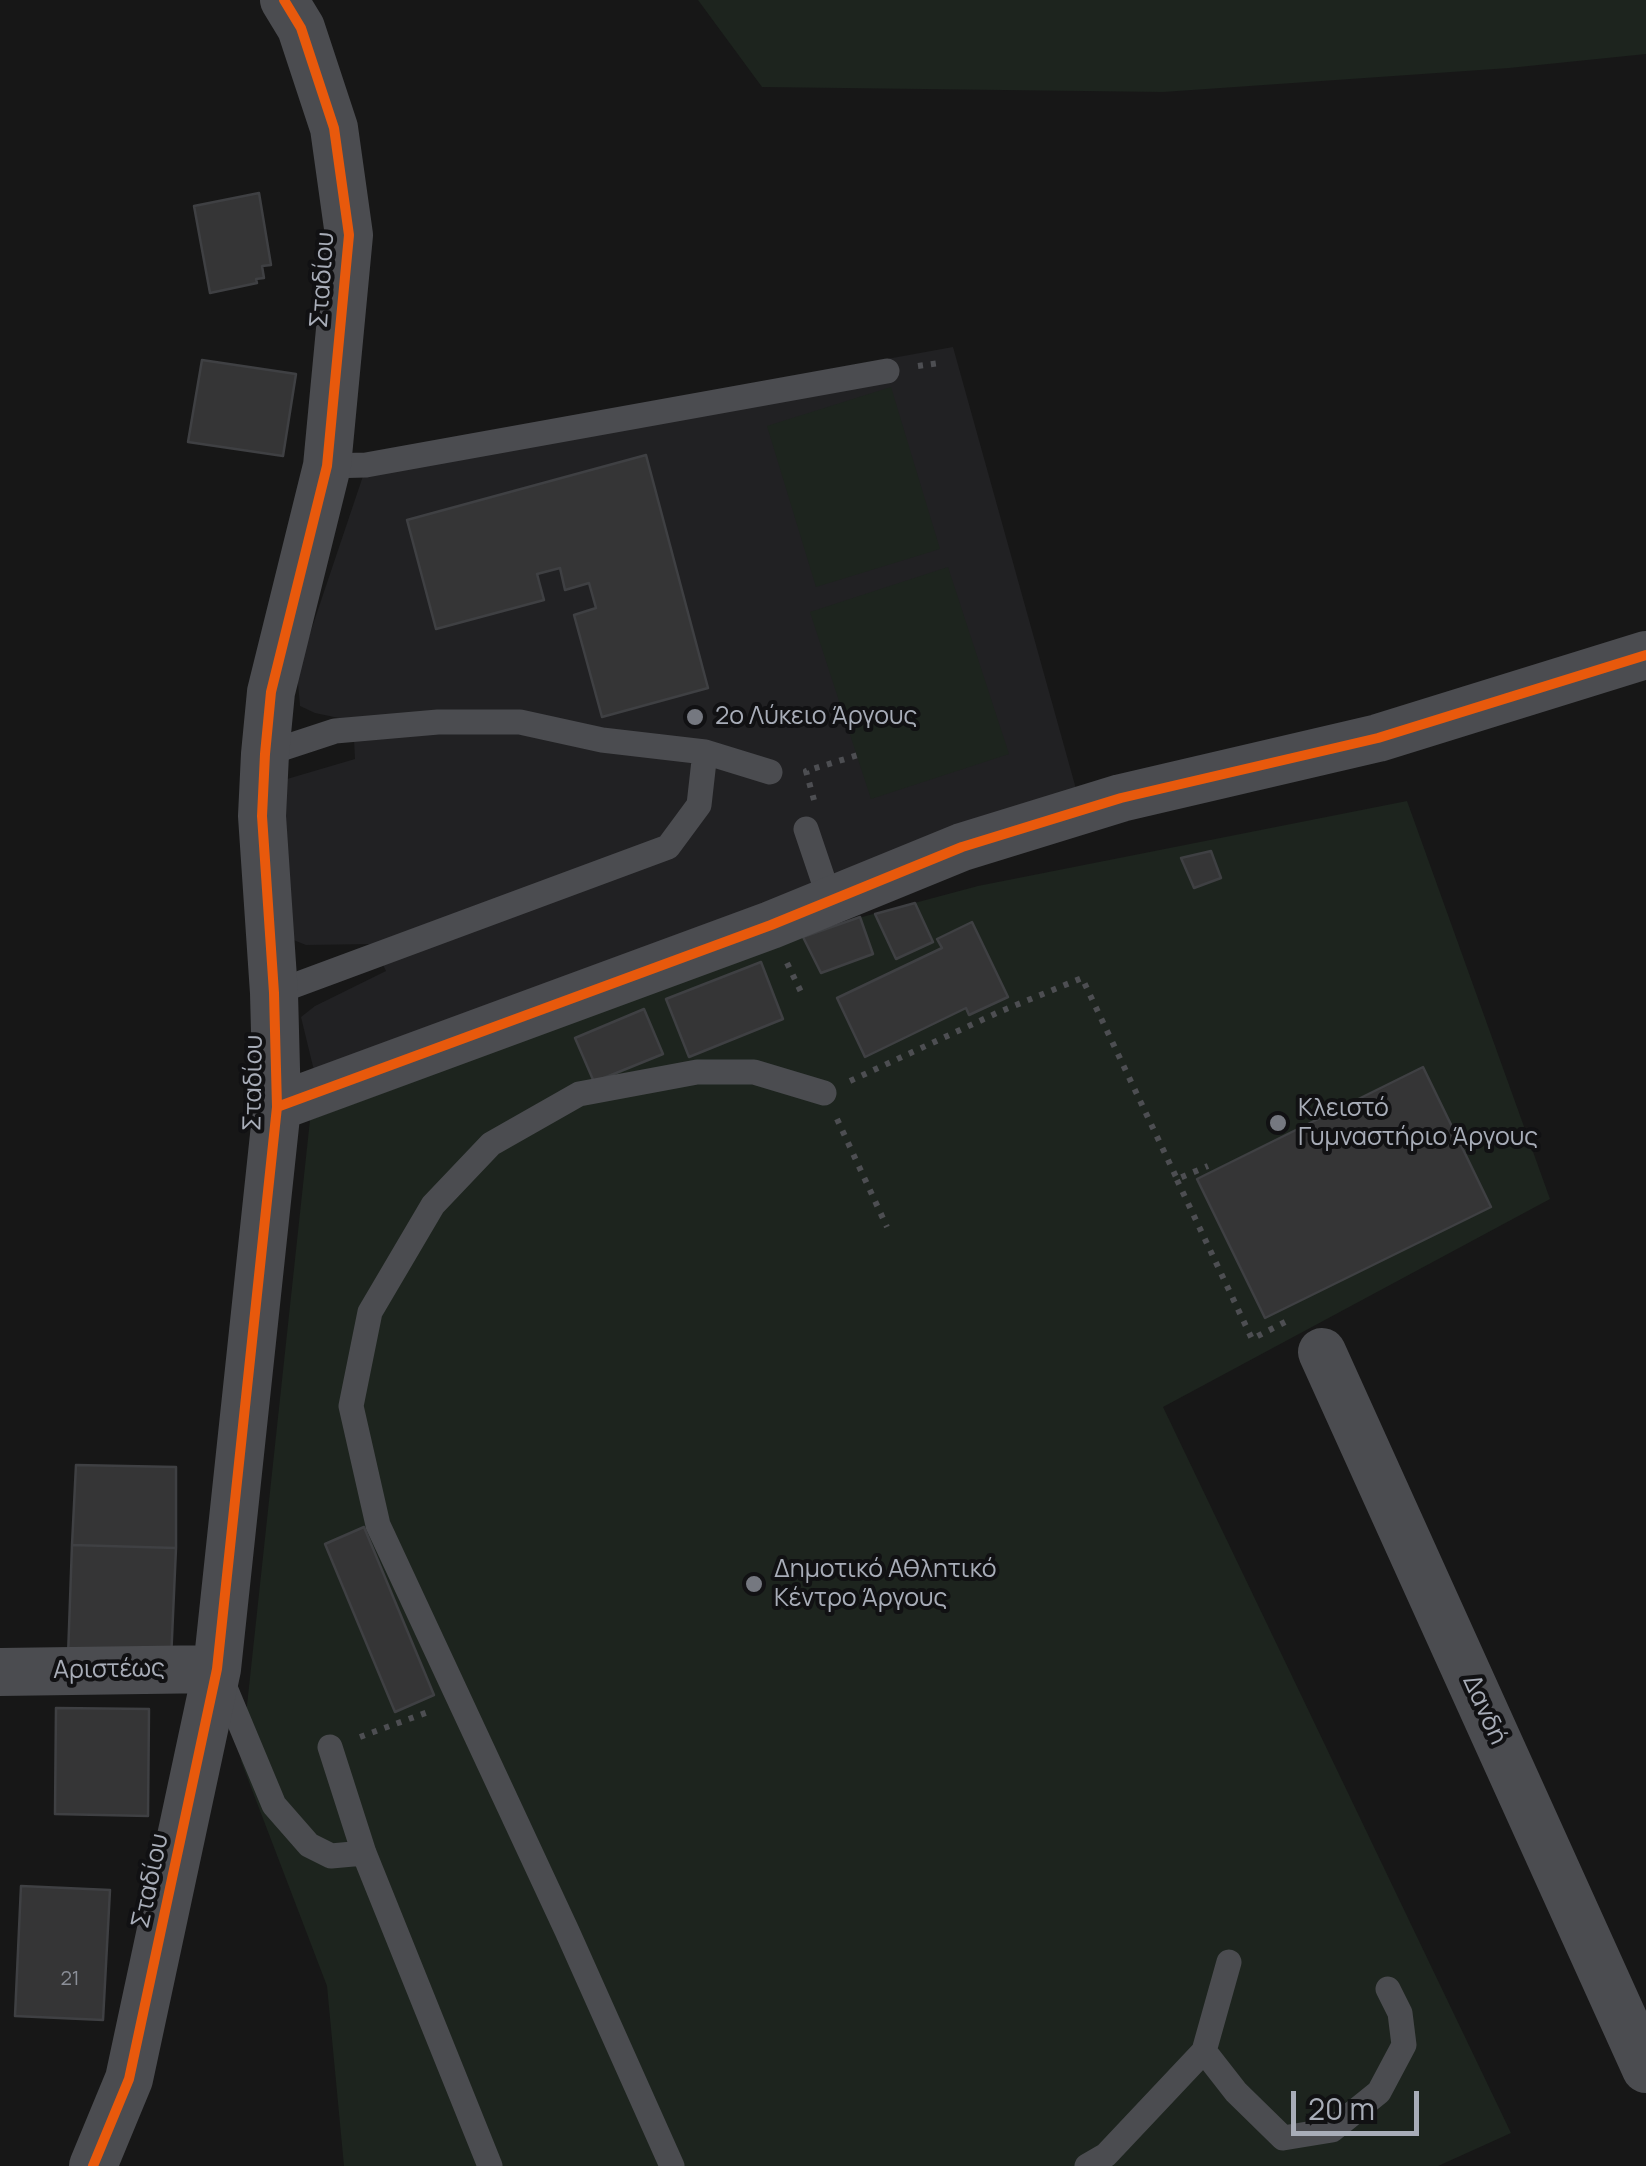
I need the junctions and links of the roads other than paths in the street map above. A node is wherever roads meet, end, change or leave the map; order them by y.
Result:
1 (284, 0) edge
2 (887, 372) dead end
3 (327, 466) junction
4 (1646, 656) edge
5 (705, 752) junction
6 (265, 754) junction
7 (770, 772) dead end
8 (811, 818) road end
9 (830, 900) junction
10 (274, 993) junction
11 (824, 1093) road end
12 (277, 1107) junction
13 (1322, 1352) road end
14 (217, 1669) junction
15 (0, 1672) edge
16 (330, 1747) road end
17 (364, 1852) junction
18 (1229, 1962) dead end
19 (1388, 1989) dead end
20 (1204, 2050) junction
21 (1646, 2069) edge
22 (93, 2166) edge
23 (490, 2166) edge
24 (672, 2166) edge
25 (1087, 2166) edge

1 - 3 street, Σταδίου
2 - 3 lane
3 - 6 street, Σταδίου
4 - 9 street
5 - 6 lane
5 - 7 lane
5 - 10 lane
6 - 10 street, Σταδίου
8 - 9 lane
9 - 12 street
10 - 12 street, Σταδίου
11 - 24 lane
12 - 14 street, Σταδίου
13 - 21 street, Δανδή
14 - 15 street, Αριστέως
14 - 17 lane
14 - 22 street, Σταδίου
16 - 17 lane
17 - 23 lane
18 - 20 lane
19 - 20 lane
20 - 25 lane

